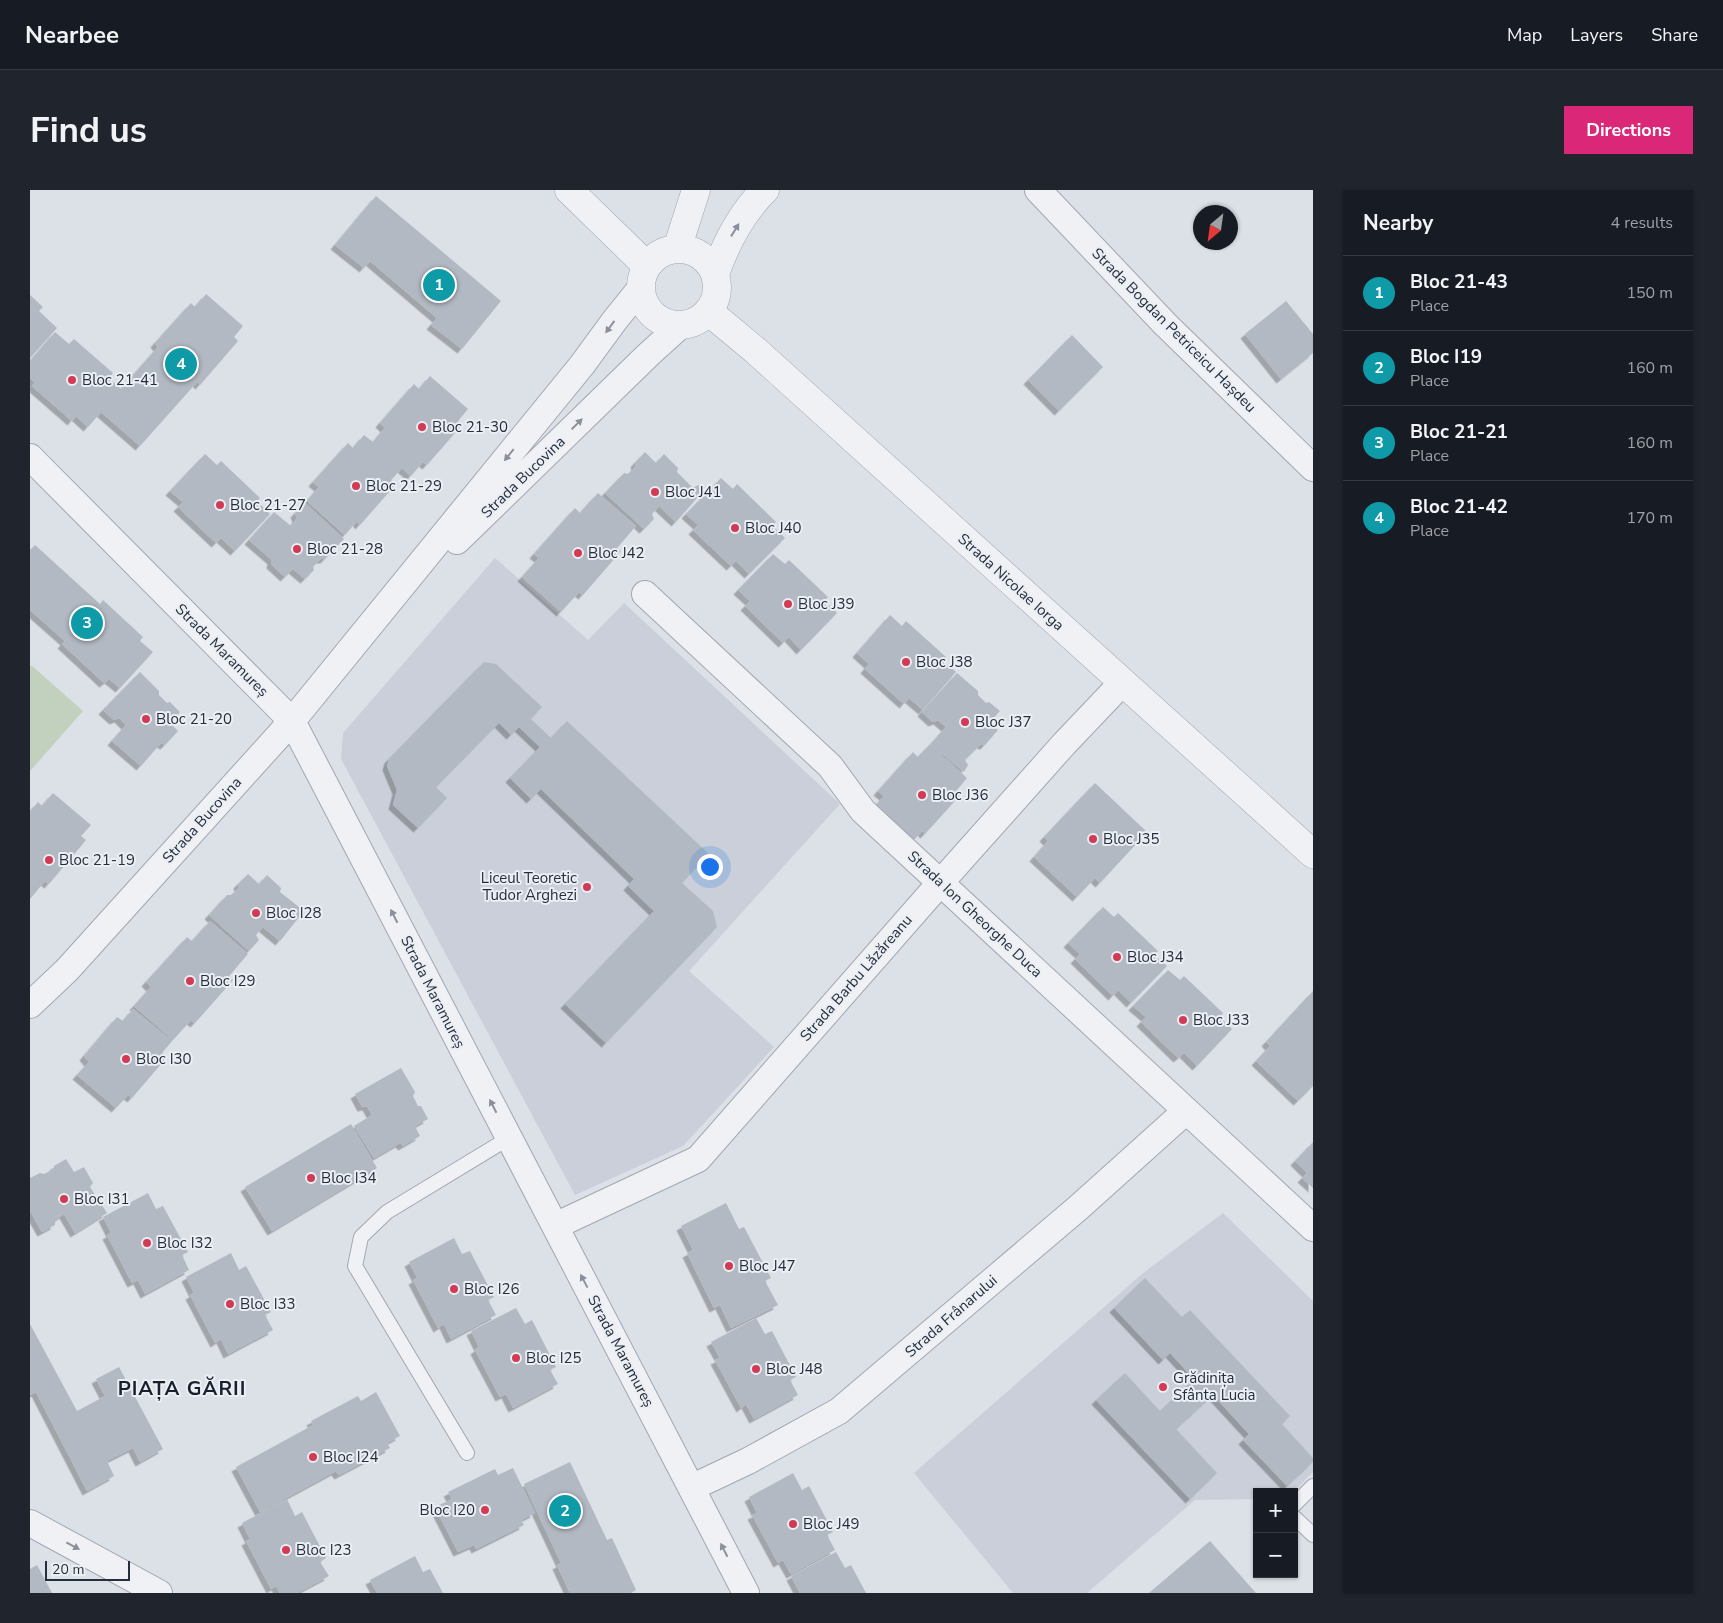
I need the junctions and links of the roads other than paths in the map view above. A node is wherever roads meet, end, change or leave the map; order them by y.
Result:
1 (569, 190) edge
2 (696, 190) edge
3 (765, 190) edge
4 (1038, 190) edge
5 (677, 249) junction
6 (715, 274) junction
7 (644, 278) junction
8 (708, 311) junction
9 (681, 325) junction
10 (1313, 468) edge
11 (35, 470) edge
12 (645, 594) dead end
13 (367, 629) junction
14 (1122, 683) junction
15 (292, 721) junction
16 (1313, 854) edge
17 (941, 882) junction
18 (30, 1004) edge
19 (1186, 1111) junction
20 (509, 1138) junction
21 (555, 1226) junction
22 (1313, 1228) edge
23 (467, 1453) dead end
24 (1313, 1486) edge
25 (692, 1488) junction
26 (1298, 1501) edge
27 (1298, 1521) edge
28 (30, 1523) edge
29 (1313, 1535) edge
30 (159, 1593) edge
31 (746, 1593) edge

1 - 7 street
2 - 5 street
6 -> 3 street
4 - 10 street, Strada Bogdan Petriceicu Hașdeu
5 - 6 street
5 - 7 street
6 - 8 street
7 - 9 street
7 -> 13 street, Strada Bucovina
8 - 9 street
8 - 14 street, Strada Nicolae Iorga
13 -> 9 street, Strada Bucovina
11 - 15 street, Strada Maramureș
12 - 17 street, Strada Ion Gheorghe Duca
13 - 15 street, Strada Bucovina
14 - 16 street, Strada Nicolae Iorga
14 - 17 street, Strada Barbu Lăzăreanu
15 - 18 street, Strada Bucovina
20 -> 15 street, Strada Maramureș
17 - 19 street, Strada Ion Gheorghe Duca
17 - 21 street, Strada Barbu Lăzăreanu
19 - 22 street, Strada Ion Gheorghe Duca
19 - 25 street, Strada Frânarului
20 - 21 street, Strada Maramureș
20 - 23 lane
25 -> 21 street, Strada Maramureș
24 - 26 lane
31 -> 25 street, Strada Maramureș
27 - 29 lane
28 -> 30 street

